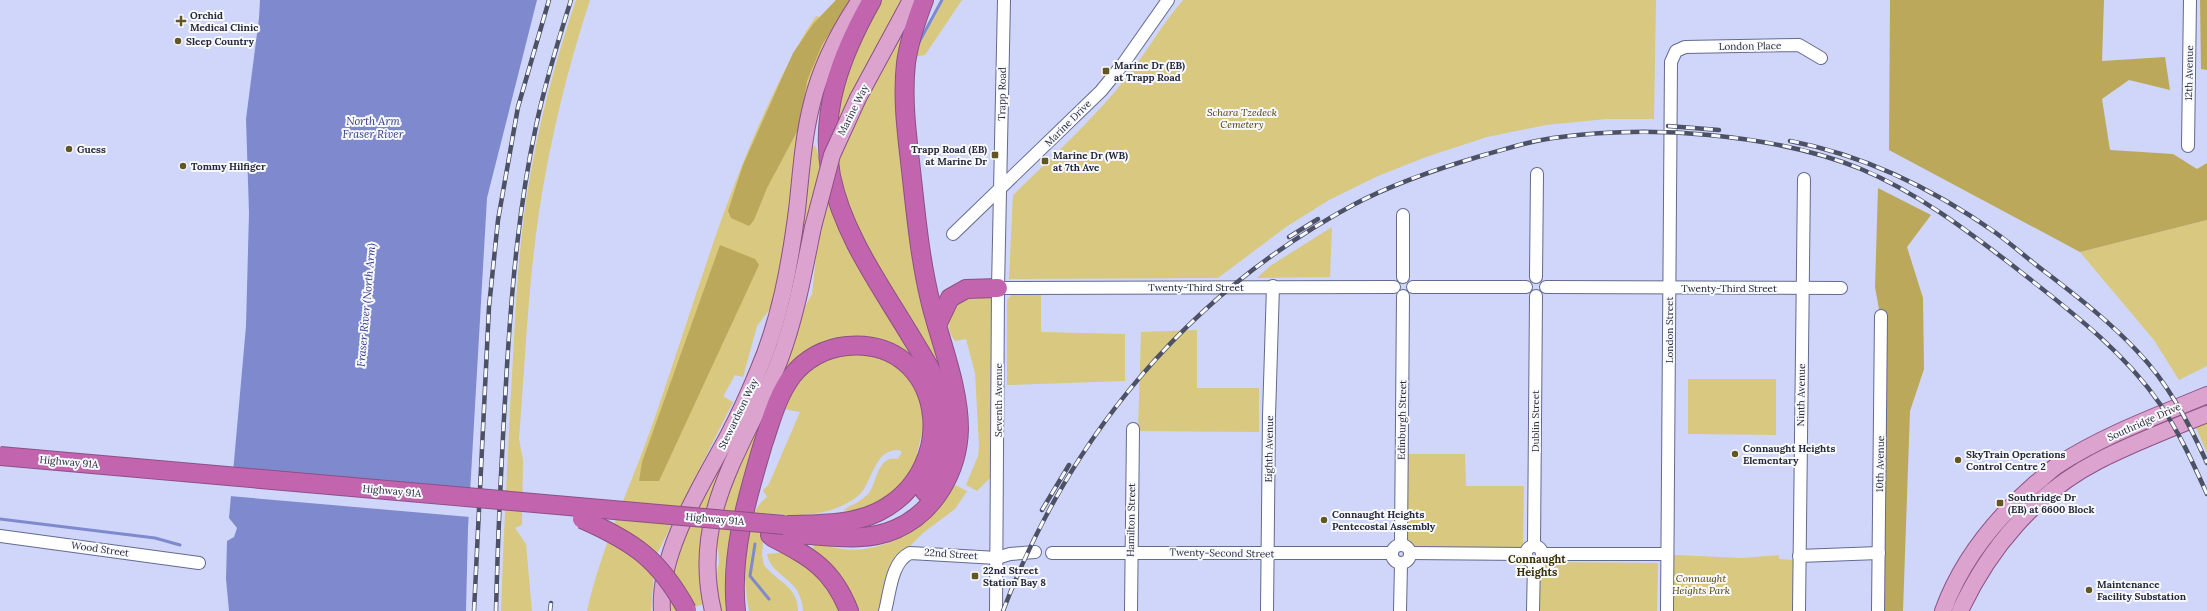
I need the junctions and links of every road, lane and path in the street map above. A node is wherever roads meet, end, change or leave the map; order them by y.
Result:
1 (860, 0) edge
2 (872, 0) edge
3 (911, 0) edge
4 (924, 0) edge
5 (1004, 0) edge
6 (1168, 0) edge
7 (2190, 0) edge
8 (1676, 51) joint
9 (1821, 58) dead end
10 (2188, 146) dead end
11 (1537, 174) dead end
12 (1804, 179) dead end
13 (1001, 188) junction
14 (1403, 215) dead end
15 (813, 226) joint
16 (954, 234) dead end
17 (1404, 277) junction
18 (1536, 277) junction
19 (1273, 286) junction
20 (1394, 287) junction
21 (1413, 287) junction
22 (1526, 287) junction
23 (1546, 287) junction
24 (998, 288) junction
25 (1670, 288) junction
26 (1802, 288) junction
27 (1841, 288) dead end
28 (1403, 296) junction
29 (1536, 296) junction
30 (1881, 316) dead end
31 (937, 325) junction
32 (2207, 395) edge
33 (2207, 414) edge
34 (1134, 429) dead end
35 (0, 456) edge
36 (0, 467) edge
37 (2028, 491) junction
38 (2023, 516) junction
39 (582, 519) junction
40 (779, 534) junction
41 (0, 536) edge
42 (1401, 544) junction
43 (737, 552) junction
44 (1035, 552) dead end
45 (1131, 552) junction
46 (1052, 553) dead end
47 (1392, 553) junction
48 (1410, 553) junction
49 (1879, 553) junction
50 (1268, 554) junction
51 (1534, 554) junction
52 (1668, 554) junction
53 (1800, 556) junction
54 (997, 558) junction
55 (199, 563) dead end
56 (1401, 563) junction
57 (687, 610) edge
58 (662, 611) edge
59 (713, 611) edge
60 (736, 611) edge
61 (743, 611) edge
62 (849, 611) edge
63 (885, 611) edge
64 (996, 611) edge
65 (1131, 611) edge
66 (1267, 611) edge
67 (1400, 611) edge
68 (1533, 611) edge
69 (1667, 611) edge
70 (1799, 611) edge
71 (1878, 611) edge
72 (1943, 611) edge
73 (1960, 611) edge

1 - 58 main road, Stewardson Way
2 - 40 highway
3 - 15 main road, Marine Way, bridge
4 - 31 highway
5 - 13 street, Trapp Road
6 - 13 street, Marine Drive
7 - 10 street, 12th Avenue
8 - 9 street, London Place
8 - 25 street, London Street
11 - 18 street
12 - 26 street, Ninth Avenue
13 - 16 street, Marine Drive
13 - 24 street, Seventh Avenue
14 - 17 street
15 - 59 main road, Stewardson Way
17 - 20 street
17 - 21 street
18 - 22 street
18 - 23 street
19 - 20 street, Twenty-Third Street
19 - 24 street, Twenty-Third Street
19 - 50 street, Eighth Avenue
20 - 28 street
21 - 22 street
21 - 28 street
22 - 29 street
23 - 25 street, Twenty-Third Street
23 - 29 street
24 - 31 highway
24 - 54 street, Seventh Avenue
25 - 26 street, Twenty-Third Street
25 - 52 street, London Street
26 - 27 street, Twenty-Third Street
26 - 53 street, Ninth Avenue
28 - 42 street, Edinburgh Street
29 - 51 street, Dublin Street
30 - 49 street, 10th Avenue
31 - 40 highway
32 - 37 main road, Southridge Drive
33 - 38 main road, Southridge Drive
34 - 45 street, Hamilton Street
35 - 40 highway, Highway 91A, bridge
36 - 39 highway, Highway 91A
37 - 38 main road
37 - 72 main road, Southridge Drive
38 - 73 main road, Southridge Drive
39 - 40 highway, Highway 91A
39 - 57 highway, bridge
40 - 43 highway
40 - 62 highway
41 - 55 street, Wood Street
42 - 47 street
42 - 48 street
43 - 60 highway
43 - 61 highway
44 - 54 street
45 - 46 street, Twenty-Second Street
45 - 50 street, Twenty-Second Street
45 - 65 street, Hamilton Street
47 - 50 street, Twenty-Second Street
47 - 56 street
48 - 51 street
48 - 56 street
49 - 53 street
49 - 71 street, 10th Avenue
50 - 66 street, Eighth Avenue
51 - 52 street
51 - 68 street, Dublin Street
52 - 69 street, London Street
53 - 70 street, Ninth Avenue
54 - 63 street, 22nd Street
54 - 64 street, Seventh Avenue
56 - 67 street

